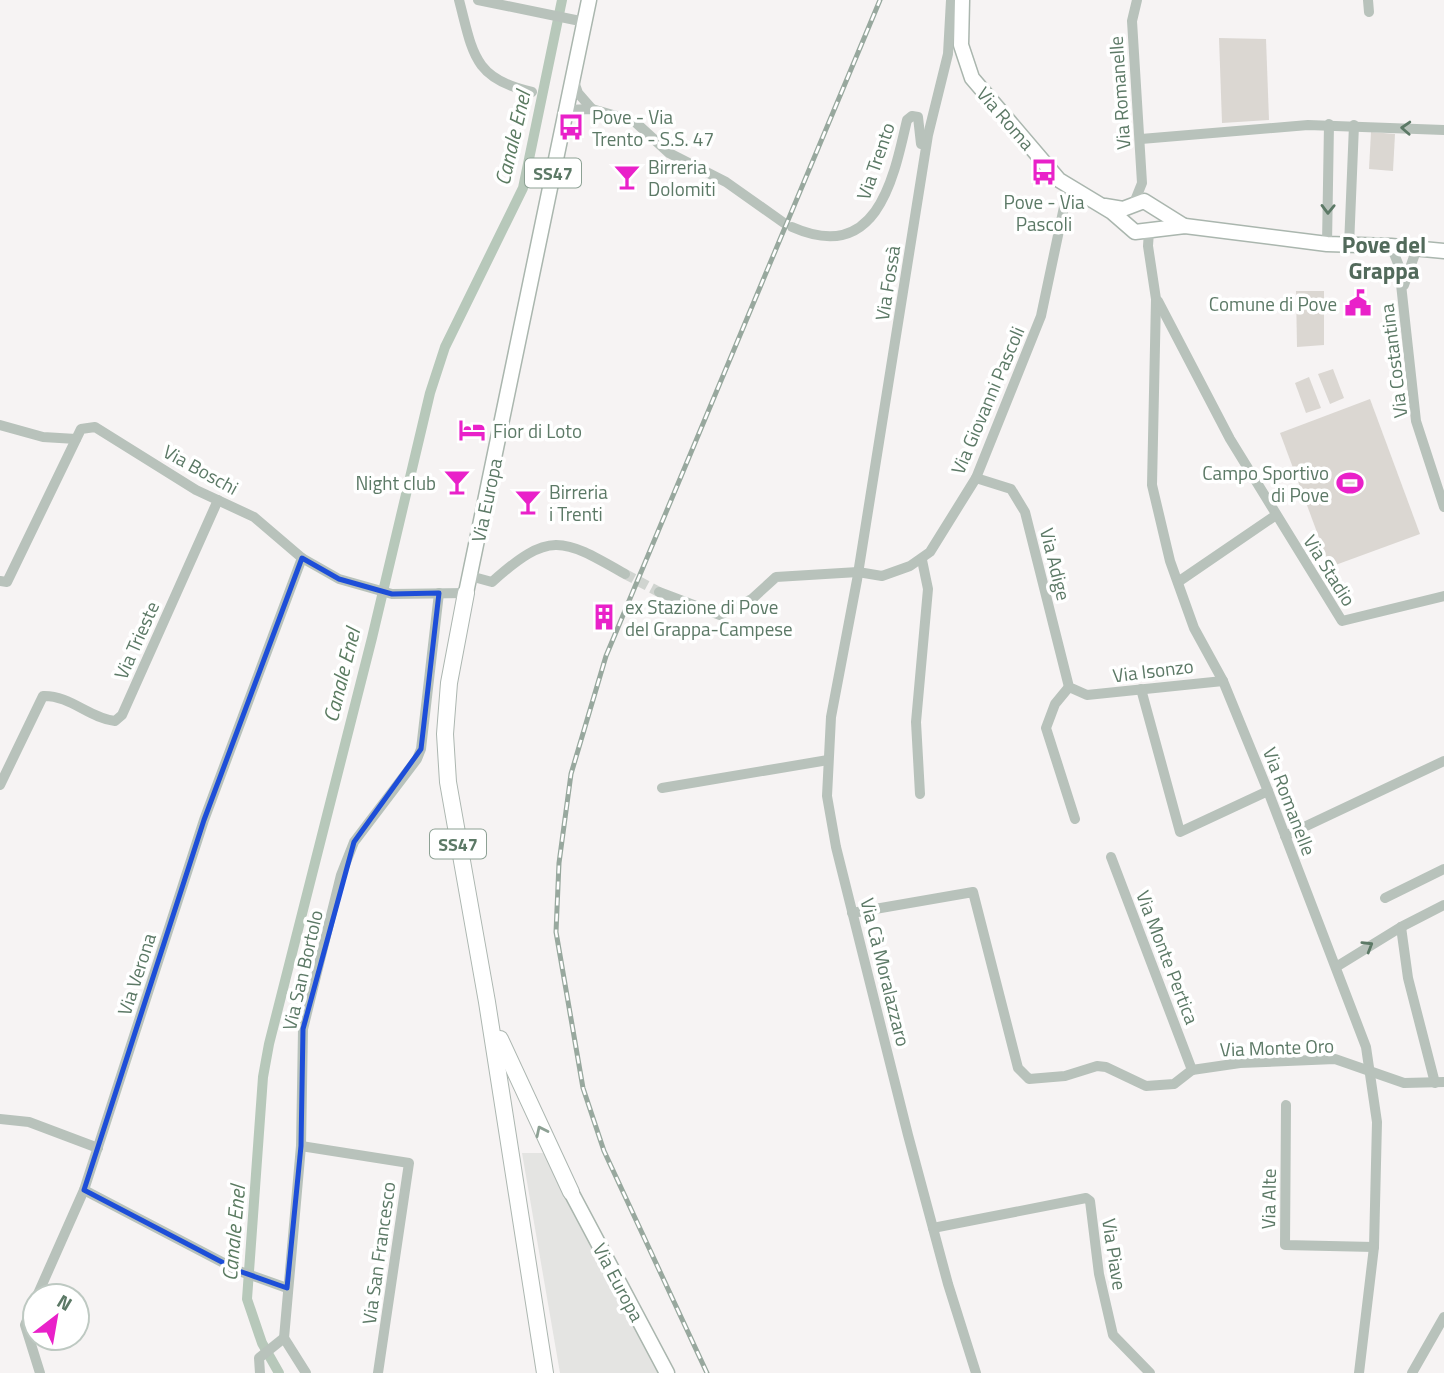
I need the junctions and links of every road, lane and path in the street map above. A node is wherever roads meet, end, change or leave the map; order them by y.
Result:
1 (459, 0) edge
2 (478, 0) edge
3 (589, 0) edge
4 (951, 0) edge
5 (962, 0) edge
6 (1368, 0) edge
7 (1137, 1) edge
8 (1369, 12) dead end
9 (580, 21) junction
10 (573, 79) junction
11 (532, 92) dead end
12 (592, 109) junction
13 (566, 110) junction
14 (1329, 124) junction
15 (1354, 125) junction
16 (1444, 130) edge
17 (1141, 139) junction
18 (1328, 173) junction
19 (1352, 174) junction
20 (1074, 191) junction
21 (918, 195) junction
22 (1142, 205) junction
23 (1104, 206) junction
24 (1185, 226) junction
25 (1143, 232) junction
26 (1327, 244) junction
27 (1349, 246) junction
28 (1391, 246) junction
29 (1417, 248) junction
30 (1444, 251) edge
31 (1402, 291) junction
32 (1156, 299) junction
33 (0, 425) edge
34 (76, 439) junction
35 (976, 478) junction
36 (1441, 485) edge
37 (218, 500) junction
38 (1444, 507) edge
39 (1276, 515) junction
40 (302, 558) junction
41 (922, 559) junction
42 (858, 572) junction
43 (625, 574) tunnel mouth
44 (470, 576) junction
45 (0, 581) edge
46 (1178, 582) junction
47 (659, 592) tunnel mouth
48 (439, 593) junction
49 (466, 593) junction
50 (1444, 596) edge
51 (1223, 681) junction
52 (1069, 687) junction
53 (1141, 689) junction
54 (828, 760) junction
55 (1444, 761) edge
56 (0, 785) edge
57 (662, 788) dead end
58 (1268, 791) junction
59 (920, 794) dead end
60 (1075, 819) dead end
61 (1285, 836) junction
62 (1111, 857) dead end
63 (1444, 869) edge
64 (1385, 898) dead end
65 (1444, 905) edge
66 (852, 913) junction
67 (1401, 927) junction
68 (1336, 967) junction
69 (487, 1002) junction
70 (1369, 1069) junction
71 (1192, 1070) junction
72 (1439, 1083) edge
73 (502, 1091) junction
74 (1286, 1105) dead end
75 (0, 1119) edge
76 (301, 1146) junction
77 (98, 1148) junction
78 (85, 1189) junction
79 (571, 1192) joint
80 (933, 1228) junction
81 (1374, 1247) junction
82 (43, 1282) edge
83 (287, 1288) junction
84 (1444, 1317) edge
85 (538, 1331) junction
86 (285, 1338) junction
87 (33, 1352) edge
88 (40, 1373) edge
89 (260, 1373) edge
90 (306, 1373) edge
91 (378, 1373) edge
92 (536, 1373) edge
93 (545, 1373) edge
94 (553, 1373) edge
95 (667, 1373) edge
96 (976, 1373) edge
97 (1150, 1373) edge
98 (1359, 1373) edge
99 (1412, 1373) edge

1 - 11 street
2 - 9 street
3 - 9 main road, Via Europa / SS47
4 - 21 street, Via Fossà
5 - 20 main road, Via Roma
6 - 8 street
7 - 17 street, Via Romanelle
9 - 10 main road, Via Europa / SS47
10 - 12 street
10 - 13 main road, Via Europa / SS47
12 - 13 street, Via Trento
12 - 21 street, Via Trento
13 - 44 main road, Via Europa / SS47
14 - 15 street
14 - 17 street
14 - 18 street
16 -> 15 street
15 - 19 street
17 - 22 street, Via Romanelle
18 - 19 street
18 -> 26 street
19 - 27 street
20 - 23 main road, Via Roma
20 - 35 street, Via Giovanni Pascoli
21 - 42 street, Via Fossà
22 - 23 main road, Via Roma
22 - 24 main road
22 - 25 main road
22 - 25 main road
23 - 25 main road, Via Roma
24 - 25 main road
24 - 26 main road
25 - 32 street, Via Romanelle
26 - 27 main road
27 - 28 main road
28 - 29 main road
28 - 31 street, Via Costantina
29 - 30 main road
29 - 31 street, Via Costantina
31 - 36 street, Via Costantina
32 - 39 street, Via Stadio
32 - 46 street, Via Romanelle
33 - 34 street
34 - 37 street, Via Boschi
34 - 45 street
35 - 41 street, Via Giovanni Pascoli
35 - 52 street, Via Adige
36 - 38 street, Via Costantina
37 - 40 street, Via Boschi
37 - 56 street, Via Trieste
39 - 46 street
39 - 50 street, Via Stadio
40 - 48 street, Via Boschi
40 - 77 street, Via Verona
41 - 42 street, Via Giovanni Pascoli
41 - 59 street
42 - 47 street, Via Giovanni Pascoli
42 - 54 street, Via Cà Moralazzaro
43 - 44 street
44 - 49 main road, Via Europa / SS47
46 - 51 street, Via Romanelle
48 - 49 street, Via Boschi
48 - 76 street, Via San Bortolo
49 - 69 highway, Via Europa / SS47
51 - 53 street, Via Isonzo
51 - 58 street, Via Romanelle
52 - 53 street, Via Isonzo
52 - 60 street
53 - 58 street
54 - 57 street
54 - 66 street, Via Cà Moralazzaro
55 - 61 street
58 - 61 street, Via Romanelle
61 - 68 street, Via Romanelle
62 - 71 street, Via Monte Pertica
63 - 64 street
65 - 67 street
66 - 71 street, Via Monte Oro
66 - 80 street, Via Cà Moralazzaro
68 -> 67 street
67 - 72 street
68 - 70 street, Via Romanelle
69 - 73 highway, SS47
79 -> 69 highway
70 - 71 street, Via Monte Oro
70 - 72 street, Via Monte Oro
70 - 81 street, Via Romanelle
73 - 85 highway, SS47
73 - 94 highway, SS47
74 - 81 street, Via Alte
75 - 77 street
76 - 83 street, Via San Bortolo
76 - 91 street, Via San Francesco
77 - 78 street, Via Verona
78 - 82 street, Via Verona
78 - 83 street
79 - 95 main road, Via Europa
80 - 96 street, Via Cà Moralazzaro
80 - 97 street, Via Piave
81 - 98 street, Via Romanelle
83 - 86 street, Via San Bortolo
84 - 99 street
85 - 92 highway
85 - 93 highway, SS47
86 - 89 street
86 - 90 street
87 - 88 street

